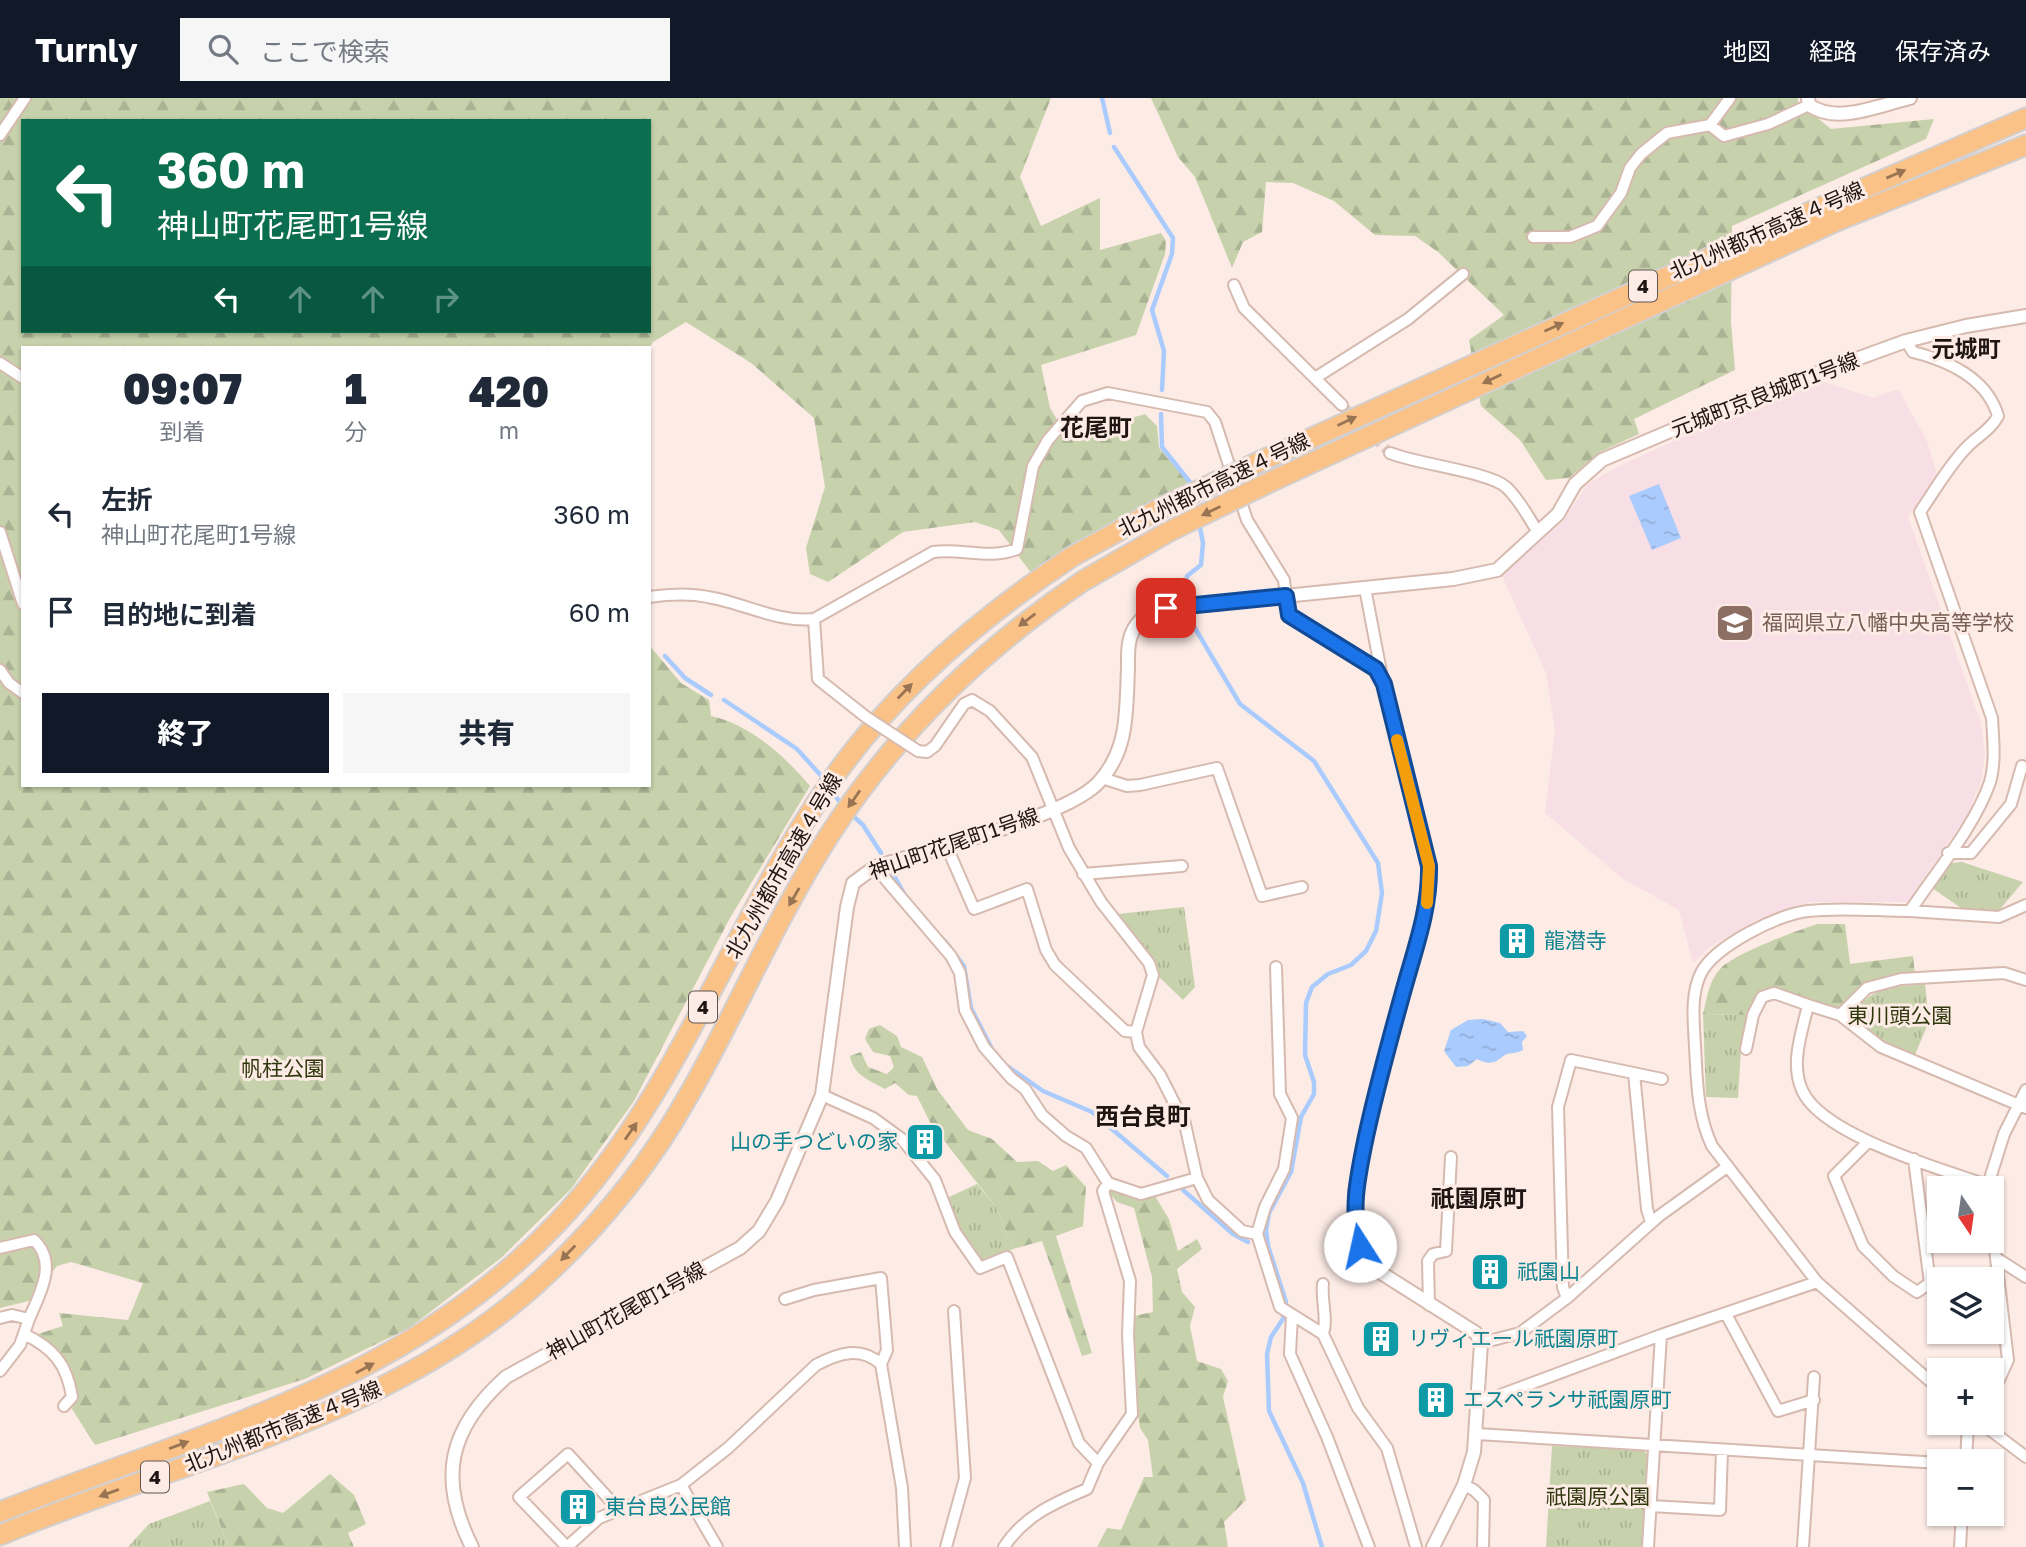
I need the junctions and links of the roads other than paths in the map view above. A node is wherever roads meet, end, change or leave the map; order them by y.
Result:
1 (25, 98) edge
2 (1730, 98) edge
3 (1910, 98) edge
4 (1808, 101) edge
5 (2026, 118) edge
6 (1710, 125) junction
7 (0, 135) edge
8 (2026, 145) edge
9 (1533, 237) dead end
10 (1463, 274) dead end
11 (1234, 285) dead end
12 (2026, 316) edge
13 (1906, 341) junction
14 (0, 363) edge
15 (21, 377) edge
16 (1315, 377) junction
17 (1342, 405) tunnel mouth
18 (1390, 453) tunnel mouth
19 (0, 531) edge
20 (1538, 532) junction
21 (1365, 588) junction
22 (1286, 596) junction
23 (651, 597) edge
24 (21, 598) edge
25 (814, 619) junction
26 (0, 670) edge
27 (1384, 684) junction
28 (21, 691) edge
29 (2022, 766) dead end
30 (1102, 778) junction
31 (1053, 811) junction
32 (946, 845) junction
33 (1948, 853) junction
34 (1182, 866) dead end
35 (875, 867) junction
36 (1083, 874) junction
37 (1302, 887) dead end
38 (2026, 905) edge
39 (1910, 911) junction
40 (1276, 967) dead end
41 (2026, 979) edge
42 (1808, 1005) junction
43 (1840, 1015) junction
44 (1136, 1032) junction
45 (1746, 1049) dead end
46 (1634, 1073) junction
47 (1662, 1079) dead end
48 (2026, 1090) edge
49 (822, 1095) junction
50 (2021, 1106) edge
51 (1868, 1142) junction
52 (1451, 1157) dead end
53 (1914, 1159) junction
54 (1727, 1167) junction
55 (1958, 1176) edge
56 (1992, 1176) edge
57 (1197, 1178) junction
58 (1108, 1183) junction
59 (1651, 1222) junction
60 (1257, 1234) junction
61 (0, 1248) edge
62 (1995, 1253) edge
63 (1996, 1258) junction
64 (2026, 1277) edge
65 (1817, 1282) junction
66 (1323, 1284) dead end
67 (1567, 1298) junction
68 (785, 1299) dead end
69 (1429, 1305) junction
70 (954, 1311) dead end
71 (1287, 1312) junction
72 (1726, 1314) junction
73 (0, 1318) edge
74 (29, 1319) junction
75 (24, 1334) junction
76 (1323, 1334) junction
77 (1661, 1335) junction
78 (1481, 1343) junction
79 (881, 1364) junction
80 (2004, 1370) edge
81 (0, 1371) edge
82 (1814, 1377) dead end
83 (1927, 1378) edge
84 (1480, 1398) junction
85 (1814, 1400) junction
86 (64, 1406) dead end
87 (1478, 1434) junction
88 (1997, 1435) edge
89 (1655, 1443) junction
90 (1722, 1450) junction
91 (1810, 1454) junction
92 (2026, 1457) edge
93 (1927, 1462) edge
94 (1098, 1463) junction
95 (681, 1485) junction
96 (1464, 1485) junction
97 (1651, 1506) junction
98 (618, 1509) junction
99 (0, 1512) edge
100 (1961, 1526) edge
101 (0, 1535) edge
102 (567, 1546) edge
103 (472, 1547) edge
104 (717, 1547) edge
105 (905, 1547) edge
106 (946, 1547) edge
107 (1004, 1547) edge
108 (1369, 1547) edge
109 (1416, 1547) edge
110 (1433, 1547) edge
111 (1483, 1547) edge
112 (1648, 1547) edge
113 (1803, 1547) edge
114 (1960, 1547) edge

1 - 7 street
2 - 6 street
3 - 4 street
4 - 6 street
99 -> 5 highway, 北九州都市高速４号線 / 4, bridge
6 - 9 street
8 -> 101 highway, 北九州都市高速４号線 / 4, bridge
10 - 16 street
11 - 16 street
12 - 13 street, 元城町京良城町1号線
13 - 20 street, 元城町京良城町1号線
13 - 33 street
14 - 15 street
16 - 17 street
18 - 20 street
19 - 24 street
20 - 21 street, 神山町花尾町1号線
21 - 22 street, 神山町花尾町1号線
21 - 27 street
22 - 25 street
22 - 27 street
22 - 30 street, 神山町花尾町1号線
23 - 25 street
25 - 31 street, bridge
26 - 28 street
27 - 69 street
29 - 33 street
30 - 31 street, 神山町花尾町1号線
30 - 37 street
31 - 32 street, 神山町花尾町1号線
31 - 36 street
32 - 35 street, 神山町花尾町1号線
32 - 44 street
33 - 39 street
34 - 36 street
35 - 49 street, 神山町花尾町1号線
35 - 58 street
36 - 44 street
38 - 39 street
39 - 54 street
40 - 60 street
41 - 43 street
42 - 43 street
42 - 45 street
42 - 51 street
43 - 50 street
44 - 57 street
46 - 47 street
46 - 59 street
46 - 67 street
48 - 50 street
49 - 94 street
49 - 103 street, 神山町花尾町1号線
50 - 56 street
51 - 53 street
51 - 53 street
52 - 69 street
53 - 55 street
54 - 59 street
54 - 65 street
57 - 58 street
57 - 60 street
58 - 94 street
59 - 67 street
60 - 71 street
61 - 74 street
62 - 63 street
63 - 64 street
63 - 80 street
65 - 72 street
65 - 83 street
66 - 76 street
67 - 78 street
68 - 79 street
69 - 78 street
70 - 106 street
71 - 76 street
71 - 108 street
72 - 77 street
72 - 85 street
73 - 74 street
74 - 75 street
75 - 81 street
75 - 86 street
76 - 109 street
77 - 84 street
77 - 89 street
78 - 84 street
79 - 95 street
79 - 105 street
82 - 85 street
84 - 87 street
85 - 91 street
87 - 89 street
87 - 96 street
88 - 92 street
89 - 90 street
89 - 97 street
90 - 91 street
90 - 97 street
91 - 93 street
91 - 113 street
94 - 107 street
95 - 98 street
95 - 104 street
96 - 110 street
96 - 111 street
97 - 112 street
98 - 102 street
98 - 102 street
100 - 114 street

